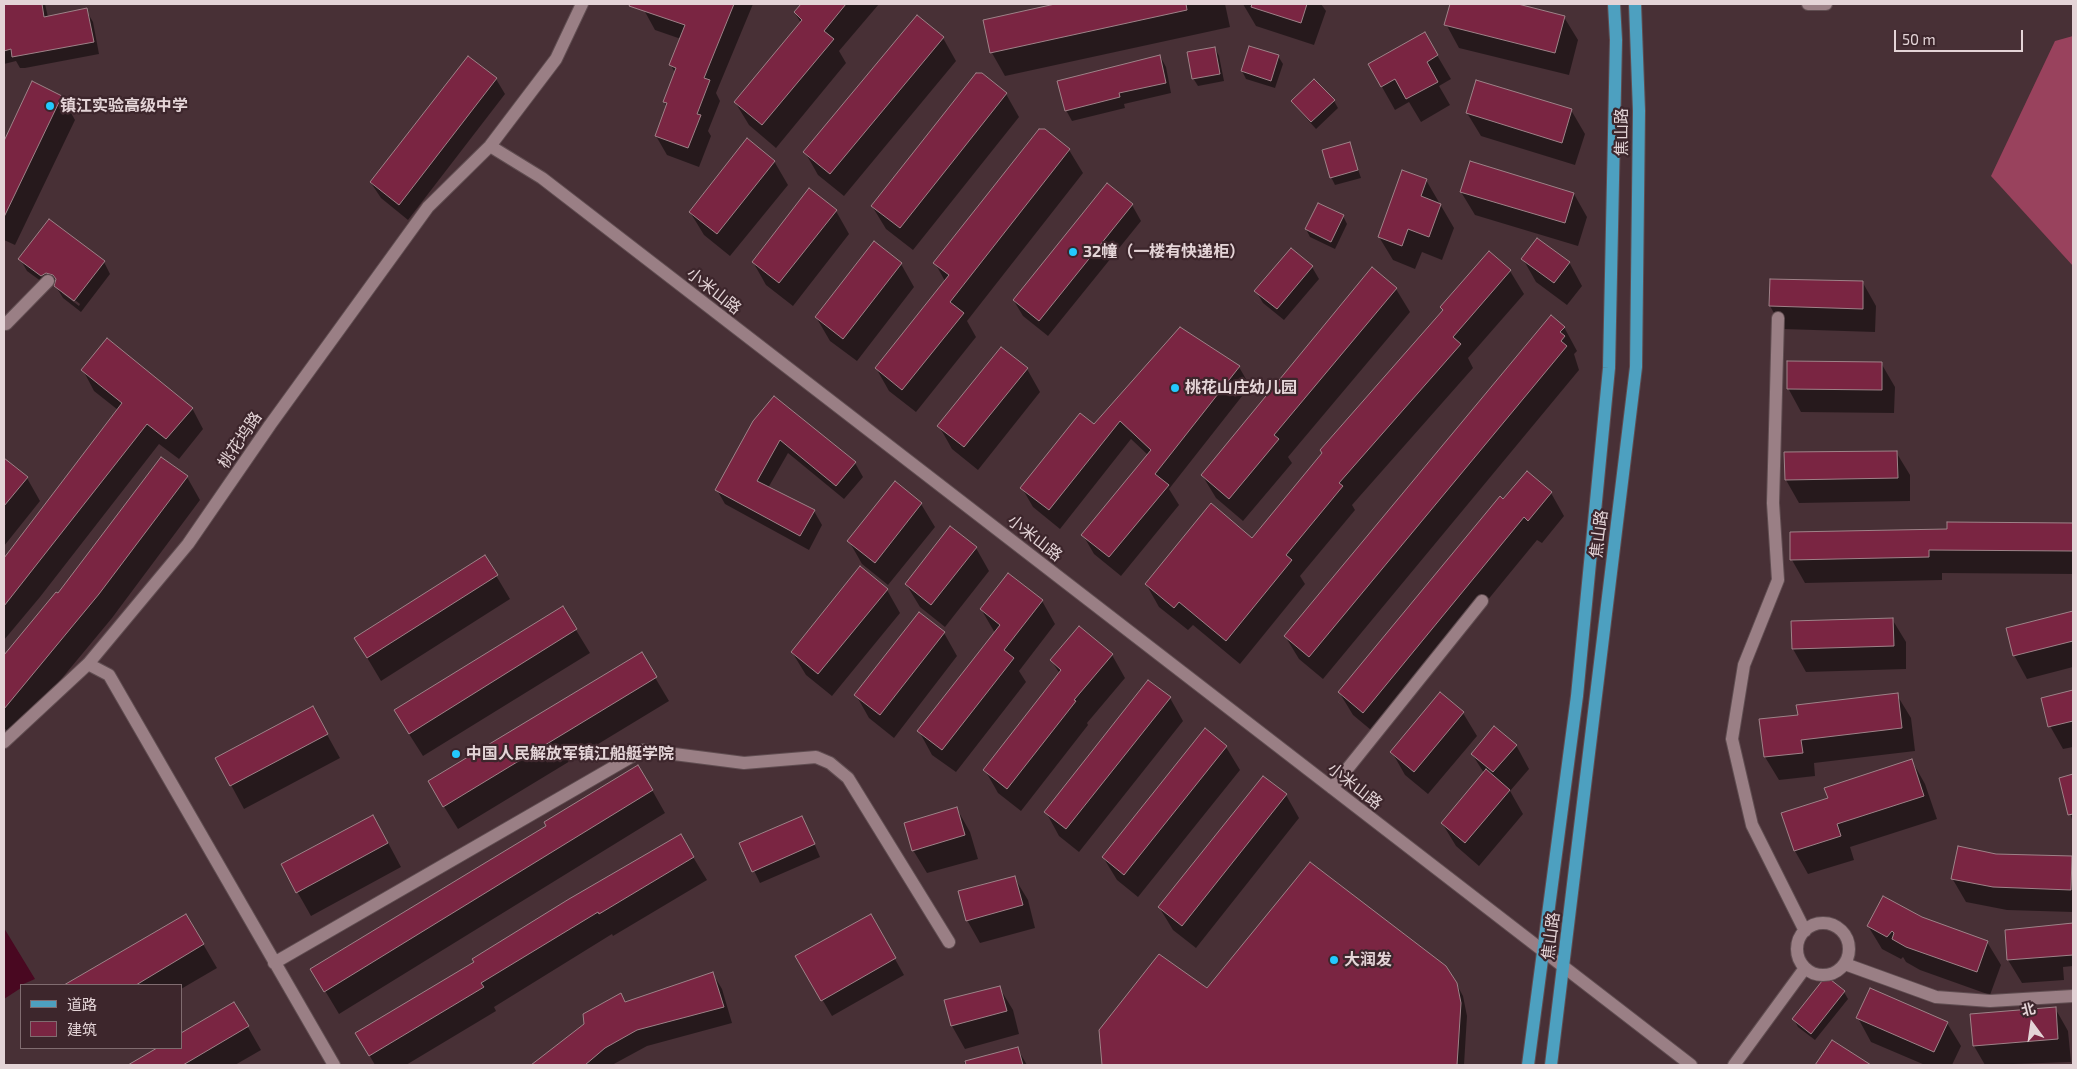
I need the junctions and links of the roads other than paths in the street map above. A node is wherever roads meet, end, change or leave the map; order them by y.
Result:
1 (582, 4) edge
2 (1614, 4) edge
3 (1635, 4) edge
4 (1808, 4) edge
5 (1826, 4) edge
6 (490, 146) junction
7 (48, 281) dead end
8 (1778, 318) dead end
9 (4, 322) edge
10 (1482, 601) dead end
11 (88, 664) junction
12 (4, 742) edge
13 (1332, 788) junction
14 (1805, 931) junction
15 (949, 942) dead end
16 (1543, 951) junction
17 (274, 963) junction
18 (1845, 964) junction
19 (1564, 967) junction
20 (1805, 968) junction
21 (2073, 996) edge
22 (334, 1065) edge
23 (1528, 1065) edge
24 (1551, 1065) edge
25 (1691, 1065) edge
26 (1734, 1065) edge

1 - 6 street
2 - 16 main road, 焦山路
3 - 19 main road, 焦山路
4 - 5 street
6 - 11 street, 桃花坞路
6 - 13 street, 小米山路
7 - 9 street
8 - 14 street
10 - 13 street
11 - 12 street, 桃花坞路
11 - 17 street
13 - 16 street, 小米山路
14 - 18 street
14 - 20 street
15 - 17 street
16 - 19 street, 小米山路
16 - 23 main road, 焦山路
17 - 22 street
18 - 20 street
18 - 21 street
19 - 24 main road, 焦山路
19 - 25 street, 小米山路
20 - 26 street

